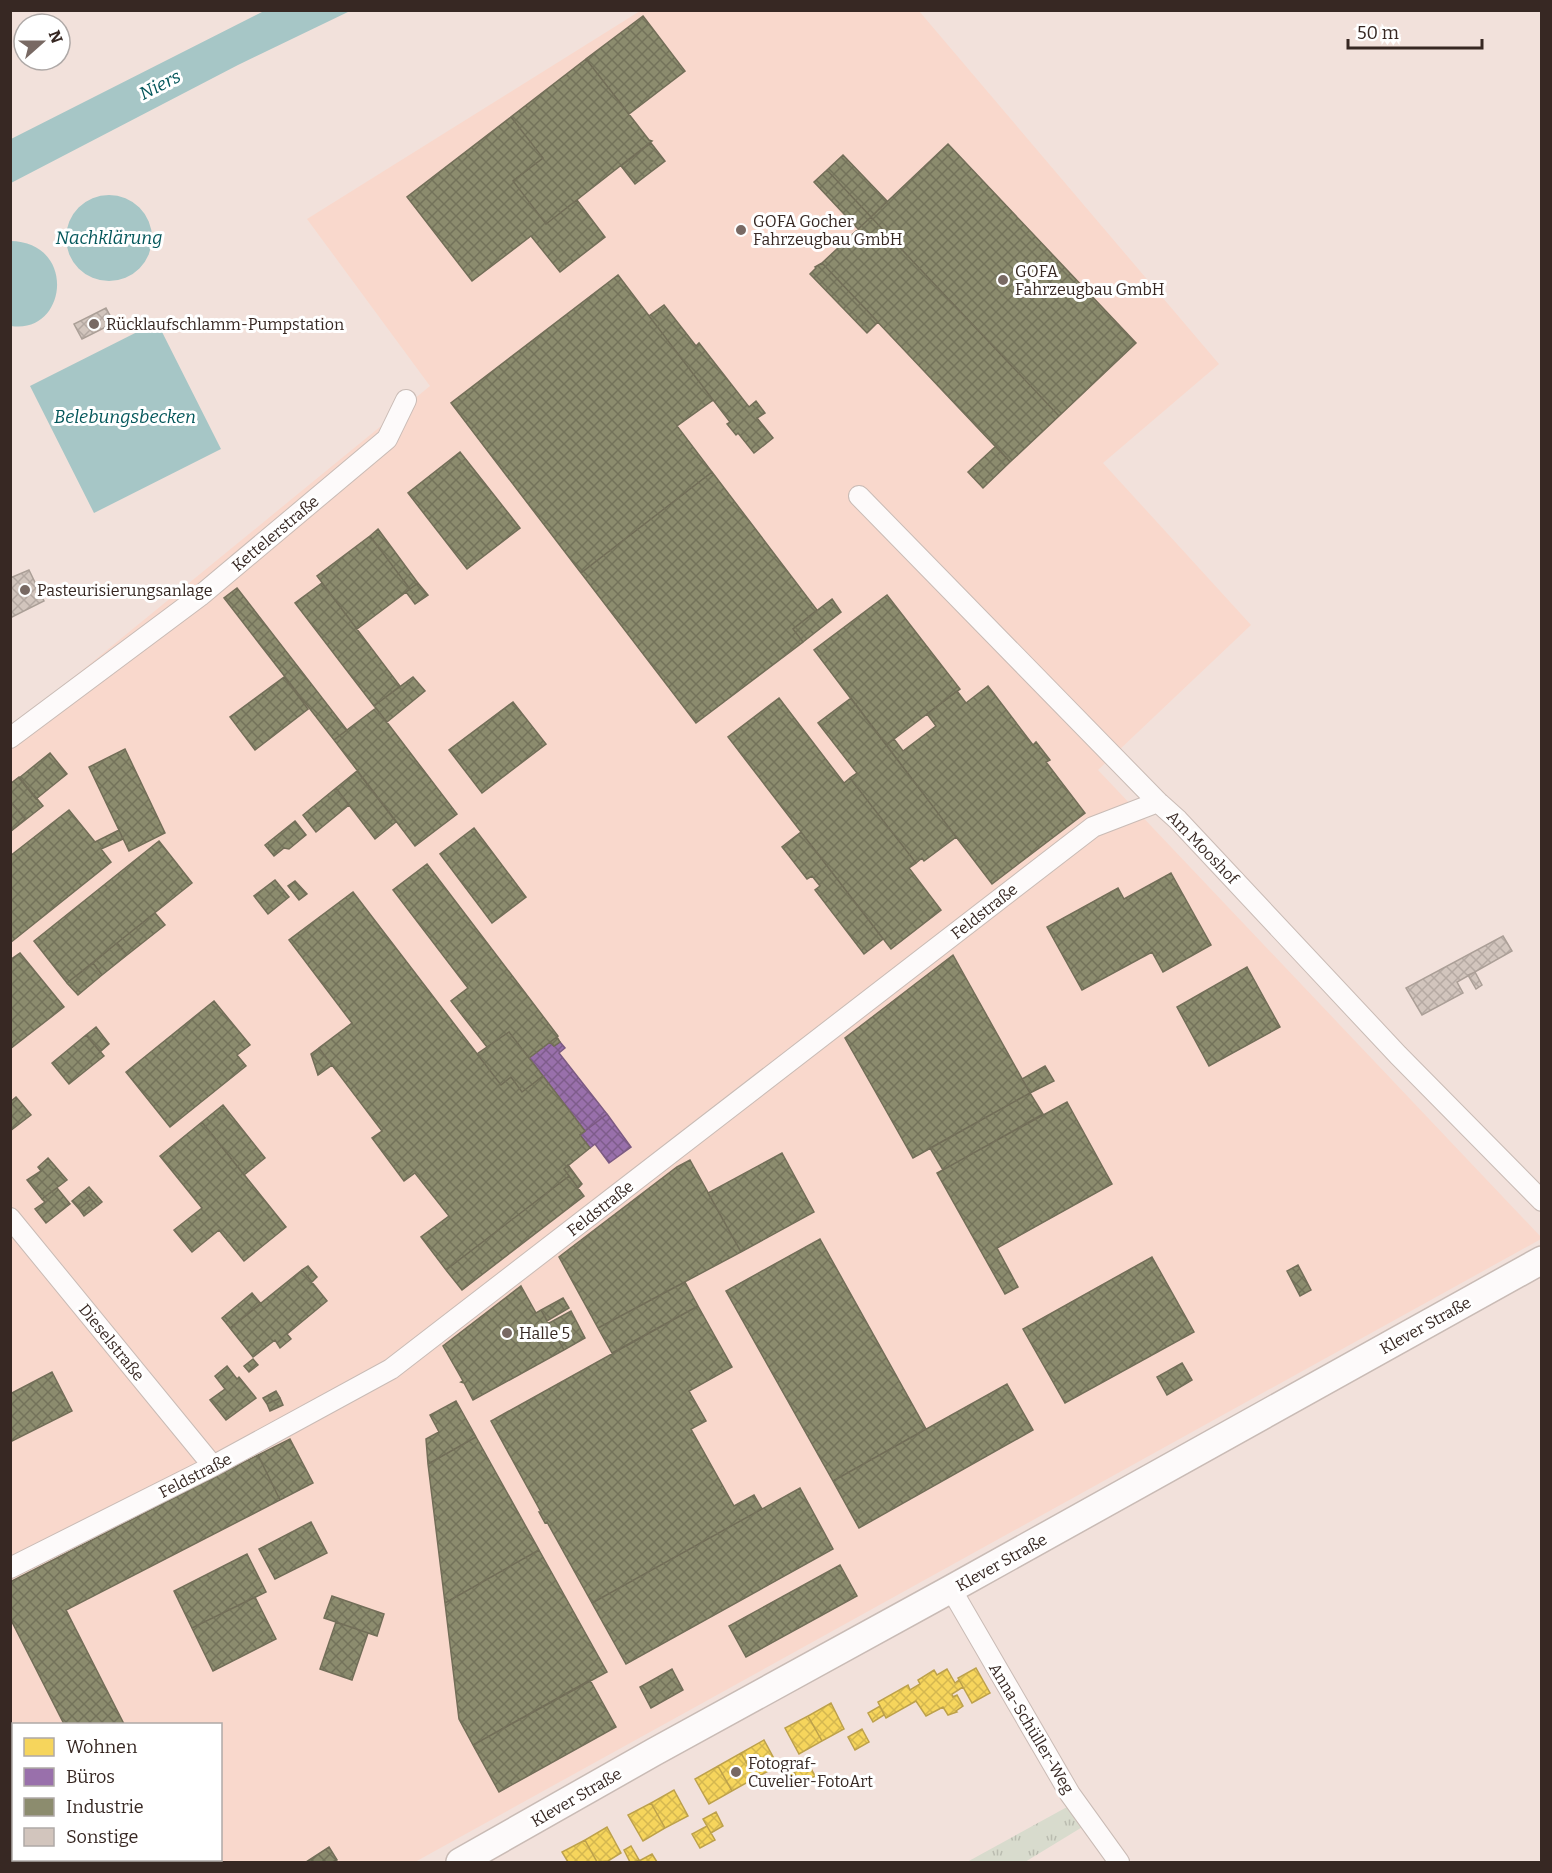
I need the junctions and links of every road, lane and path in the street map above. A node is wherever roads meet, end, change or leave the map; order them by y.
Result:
1 (406, 400) dead end
2 (860, 496) dead end
3 (10, 738) edge
4 (1158, 802) junction
5 (1542, 1201) edge
6 (10, 1218) edge
7 (1542, 1260) edge
8 (213, 1466) junction
9 (10, 1568) edge
10 (951, 1589) junction
11 (460, 1863) edge
12 (1119, 1863) edge

1 - 3 street, Kettelerstraße
2 - 4 street, Am Mooshof
4 - 5 street, Am Mooshof
4 - 8 street, Feldstraße
6 - 8 street, Dieselstraße
7 - 10 street, Klever Straße
8 - 9 street, Feldstraße
10 - 11 street, Klever Straße
10 - 12 street, Anna-Schüller-Weg

